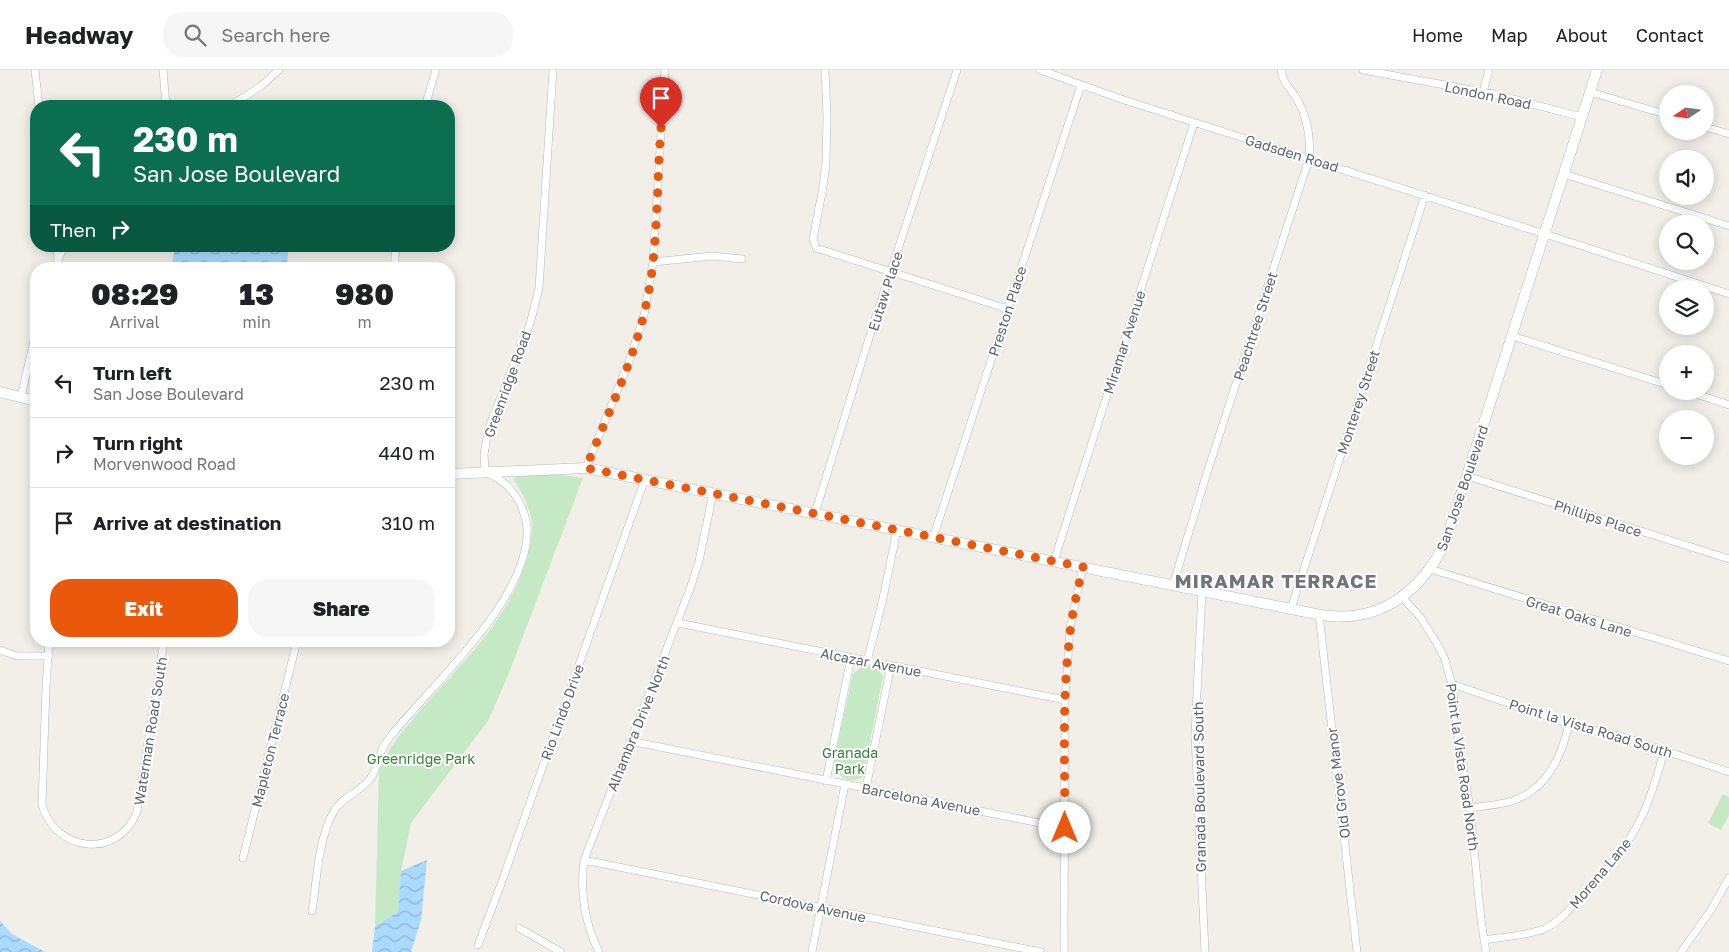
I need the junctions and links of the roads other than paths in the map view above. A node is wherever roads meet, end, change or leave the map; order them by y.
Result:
1 (35, 70) edge
2 (163, 70) edge
3 (279, 70) edge
4 (436, 70) edge
5 (553, 70) edge
6 (665, 70) edge
7 (825, 70) edge
8 (957, 70) edge
9 (1040, 70) edge
10 (1281, 70) edge
11 (1363, 70) edge
12 (1489, 70) edge
13 (1597, 70) edge
14 (1081, 85) junction
15 (1483, 92) junction
16 (1590, 92) junction
17 (38, 100) edge
18 (166, 100) edge
19 (239, 100) edge
20 (427, 100) edge
21 (1659, 112) edge
22 (1582, 117) junction
23 (1194, 123) junction
24 (1714, 130) edge
25 (1729, 134) edge
26 (1309, 158) junction
27 (1564, 174) junction
28 (1425, 195) junction
29 (1729, 226) edge
30 (1545, 234) junction
31 (57, 252) edge
32 (61, 252) edge
33 (58, 259) junction
34 (742, 259) dead end
35 (57, 262) edge
36 (653, 262) junction
37 (892, 271) junction
38 (1729, 294) edge
39 (1008, 310) junction
40 (1512, 336) junction
41 (30, 356) edge
42 (1659, 383) edge
43 (0, 392) edge
44 (20, 397) junction
45 (30, 400) edge
46 (1714, 400) edge
47 (1729, 405) edge
48 (586, 468) junction
49 (485, 472) junction
50 (455, 474) edge
51 (1467, 476) junction
52 (645, 479) junction
53 (713, 493) junction
54 (815, 513) junction
55 (897, 530) junction
56 (933, 538) junction
57 (1729, 559) edge
58 (1054, 561) junction
59 (1083, 567) junction
60 (1430, 569) junction
61 (1173, 585) junction
62 (1202, 591) junction
63 (1402, 596) junction
64 (1291, 609) junction
65 (1319, 614) junction
66 (678, 623) junction
67 (49, 647) edge
68 (163, 647) edge
69 (295, 647) edge
70 (0, 650) edge
71 (49, 656) junction
72 (851, 658) junction
73 (867, 661) junction
74 (1729, 661) edge
75 (891, 666) junction
76 (1452, 684) junction
77 (1065, 700) junction
78 (1569, 724) junction
79 (630, 741) junction
80 (1665, 750) junction
81 (1729, 772) edge
82 (826, 781) junction
83 (845, 784) junction
84 (866, 788) junction
85 (1470, 808) junction
86 (1065, 828) junction
87 (242, 858) dead end
88 (584, 860) junction
89 (1729, 878) edge
90 (821, 907) junction
91 (312, 911) dead end
92 (518, 928) dead end
93 (1484, 940) junction
94 (478, 945) dead end
95 (561, 952) edge
96 (599, 952) edge
97 (812, 952) edge
98 (1041, 952) edge
99 (1064, 952) edge
100 (1205, 952) edge
101 (1357, 952) edge
102 (1486, 952) edge
103 (1681, 952) edge

1 - 17 street
2 - 18 street
3 - 19 street
4 - 20 street
5 - 49 street, Greenridge Road
6 - 36 street
7 - 37 street
8 - 37 street, Eutaw Place
9 - 14 street, Gadsden Road
10 - 26 street, Peachtree Street
11 - 15 street, London Road
12 - 15 street
13 - 16 street, San Jose Boulevard
14 - 23 street, Gadsden Road
14 - 39 street, Preston Place
15 - 22 street, London Road
16 - 21 street
16 - 22 street, San Jose Boulevard
22 - 27 street, San Jose Boulevard
23 - 26 street, Gadsden Road
23 - 58 street, Miramar Avenue
24 - 25 street
26 - 28 street, Gadsden Road
26 - 61 street, Peachtree Street
27 - 29 street
27 - 30 street, San Jose Boulevard
28 - 30 street, Gadsden Road
28 - 64 street, Monterey Street
30 - 38 street, Gadsden Road
30 - 40 street, San Jose Boulevard
31 - 33 street
32 - 33 street
33 - 35 street
34 - 36 street
36 - 48 street
37 - 39 street
37 - 54 street, Eutaw Place
39 - 56 street, Preston Place
40 - 42 street
40 - 51 street, San Jose Boulevard
41 - 44 street
43 - 44 street
44 - 45 street
46 - 47 street
48 - 49 street, San Jose Boulevard
48 - 52 street, San Jose Boulevard
49 - 50 street, San Jose Boulevard
49 - 91 street
51 - 57 street, Phillips Place
51 - 60 street, San Jose Boulevard
52 - 53 street, San Jose Boulevard
52 - 94 street, Rio Lindo Drive
53 - 54 street, San Jose Boulevard
53 - 66 street, Alhambra Drive North
54 - 55 street, San Jose Boulevard
55 - 56 street, San Jose Boulevard
55 - 73 street
56 - 58 street, San Jose Boulevard
58 - 59 street, San Jose Boulevard
59 - 61 street, San Jose Boulevard
59 - 77 street
60 - 63 street, San Jose Boulevard
60 - 74 street, Great Oaks Lane
61 - 62 street, San Jose Boulevard
62 - 64 street, San Jose Boulevard
62 - 100 street, Granada Boulevard South
63 - 65 street, San Jose Boulevard
63 - 76 street, Point la Vista Road North
64 - 65 street, San Jose Boulevard
65 - 101 street, Old Grove Manor
66 - 72 street, Alcazar Avenue
66 - 79 street, Alhambra Drive North
67 - 71 street
68 - 71 street, Waterman Road South
69 - 87 street, Mapleton Terrace
70 - 71 street
72 - 73 street, Alcazar Avenue
72 - 82 street
73 - 75 street, Alcazar Avenue
75 - 77 street, Alcazar Avenue
75 - 84 street
76 - 78 street, Point la Vista Road South
76 - 85 street, Point la Vista Road North
77 - 86 street
78 - 80 street, Point la Vista Road South
78 - 85 street
79 - 82 street, Barcelona Avenue
79 - 88 street, Alhambra Drive North
80 - 81 street, Point la Vista Road South
80 - 93 street, Morena Lane
82 - 83 street, Barcelona Avenue
83 - 84 street, Barcelona Avenue
83 - 90 street
84 - 86 street, Barcelona Avenue
85 - 93 street, Point la Vista Road North
86 - 99 street
88 - 90 street, Cordova Avenue
88 - 96 street, Alhambra Drive North
89 - 103 street
90 - 97 street
90 - 98 street, Cordova Avenue
92 - 95 street
93 - 102 street, Point la Vista Road North

